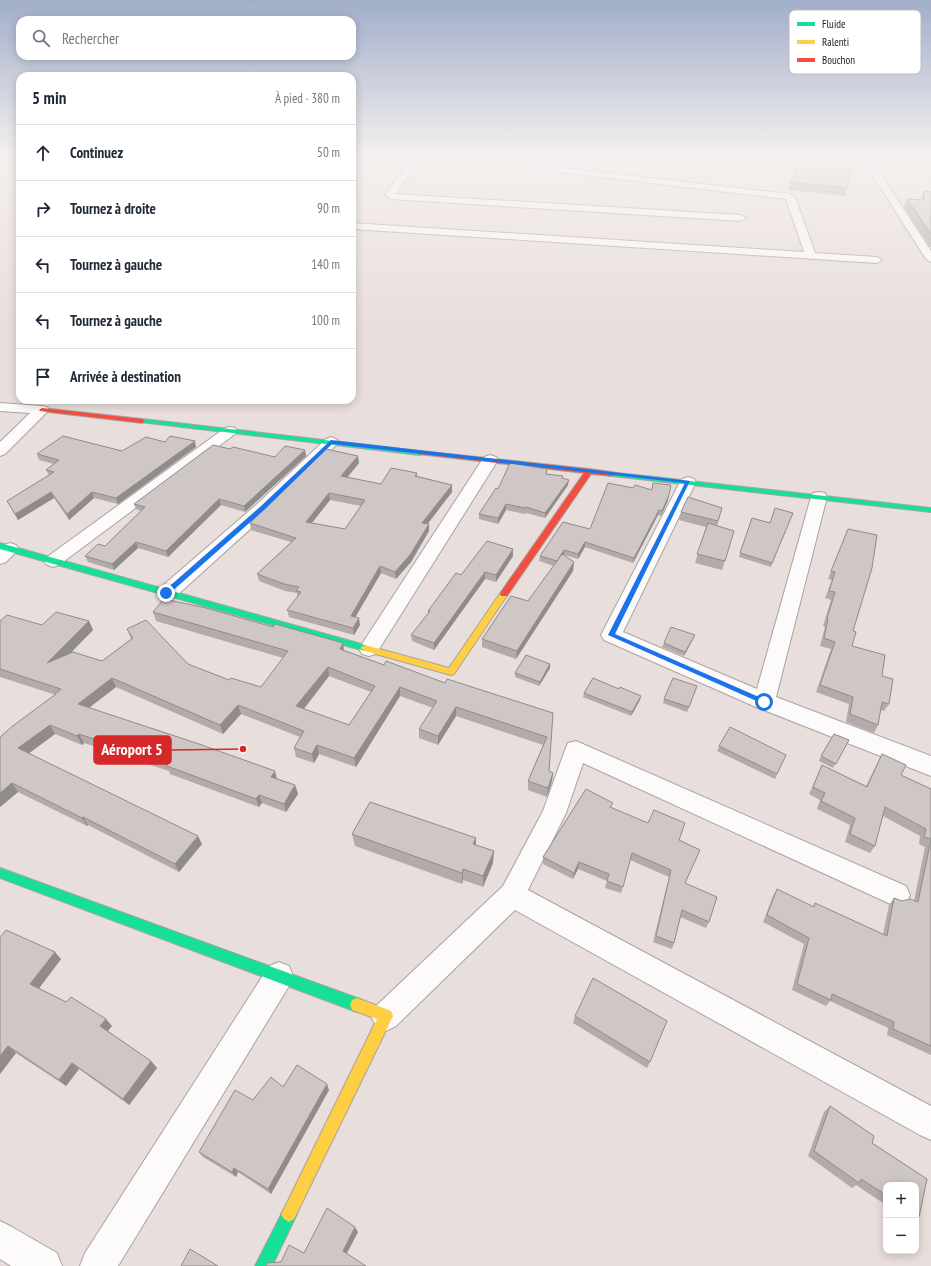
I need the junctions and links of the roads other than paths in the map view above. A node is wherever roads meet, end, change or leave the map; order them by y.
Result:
1 (686, 215) edge
2 (796, 215) edge
3 (903, 215) edge
4 (741, 218) dead end
5 (356, 226) edge
6 (811, 256) junction
7 (931, 259) edge
8 (877, 260) dead end
9 (0, 407) edge
10 (42, 410) junction
11 (230, 431) junction
12 (331, 442) junction
13 (0, 451) edge
14 (490, 460) junction
15 (589, 471) junction
16 (688, 482) junction
17 (819, 497) junction
18 (931, 510) edge
19 (3, 551) edge
20 (52, 561) junction
21 (166, 593) junction
22 (369, 649) junction
23 (764, 702) junction
24 (931, 766) edge
25 (0, 873) edge
26 (512, 895) junction
27 (897, 895) dead end
28 (279, 976) junction
29 (386, 1016) junction
30 (931, 1124) edge
31 (0, 1239) edge
32 (44, 1266) edge
33 (98, 1266) edge
34 (263, 1266) edge

1 - 4 street
2 - 6 street
3 - 7 street
5 - 6 street
6 - 8 street
9 - 10 street
10 - 11 street
10 - 13 street
11 - 12 street
11 - 20 street
12 - 14 street
12 - 21 street
14 - 15 street
14 - 22 street
15 - 16 street
15 - 22 street
16 - 17 street
16 - 23 street
17 - 18 street
17 - 23 street
19 - 20 street
20 - 21 street
21 - 22 street
23 - 24 street
25 - 28 street
26 - 27 street
26 - 29 street
26 - 30 street
28 - 29 street
28 - 33 street
29 - 34 street
31 - 32 street

